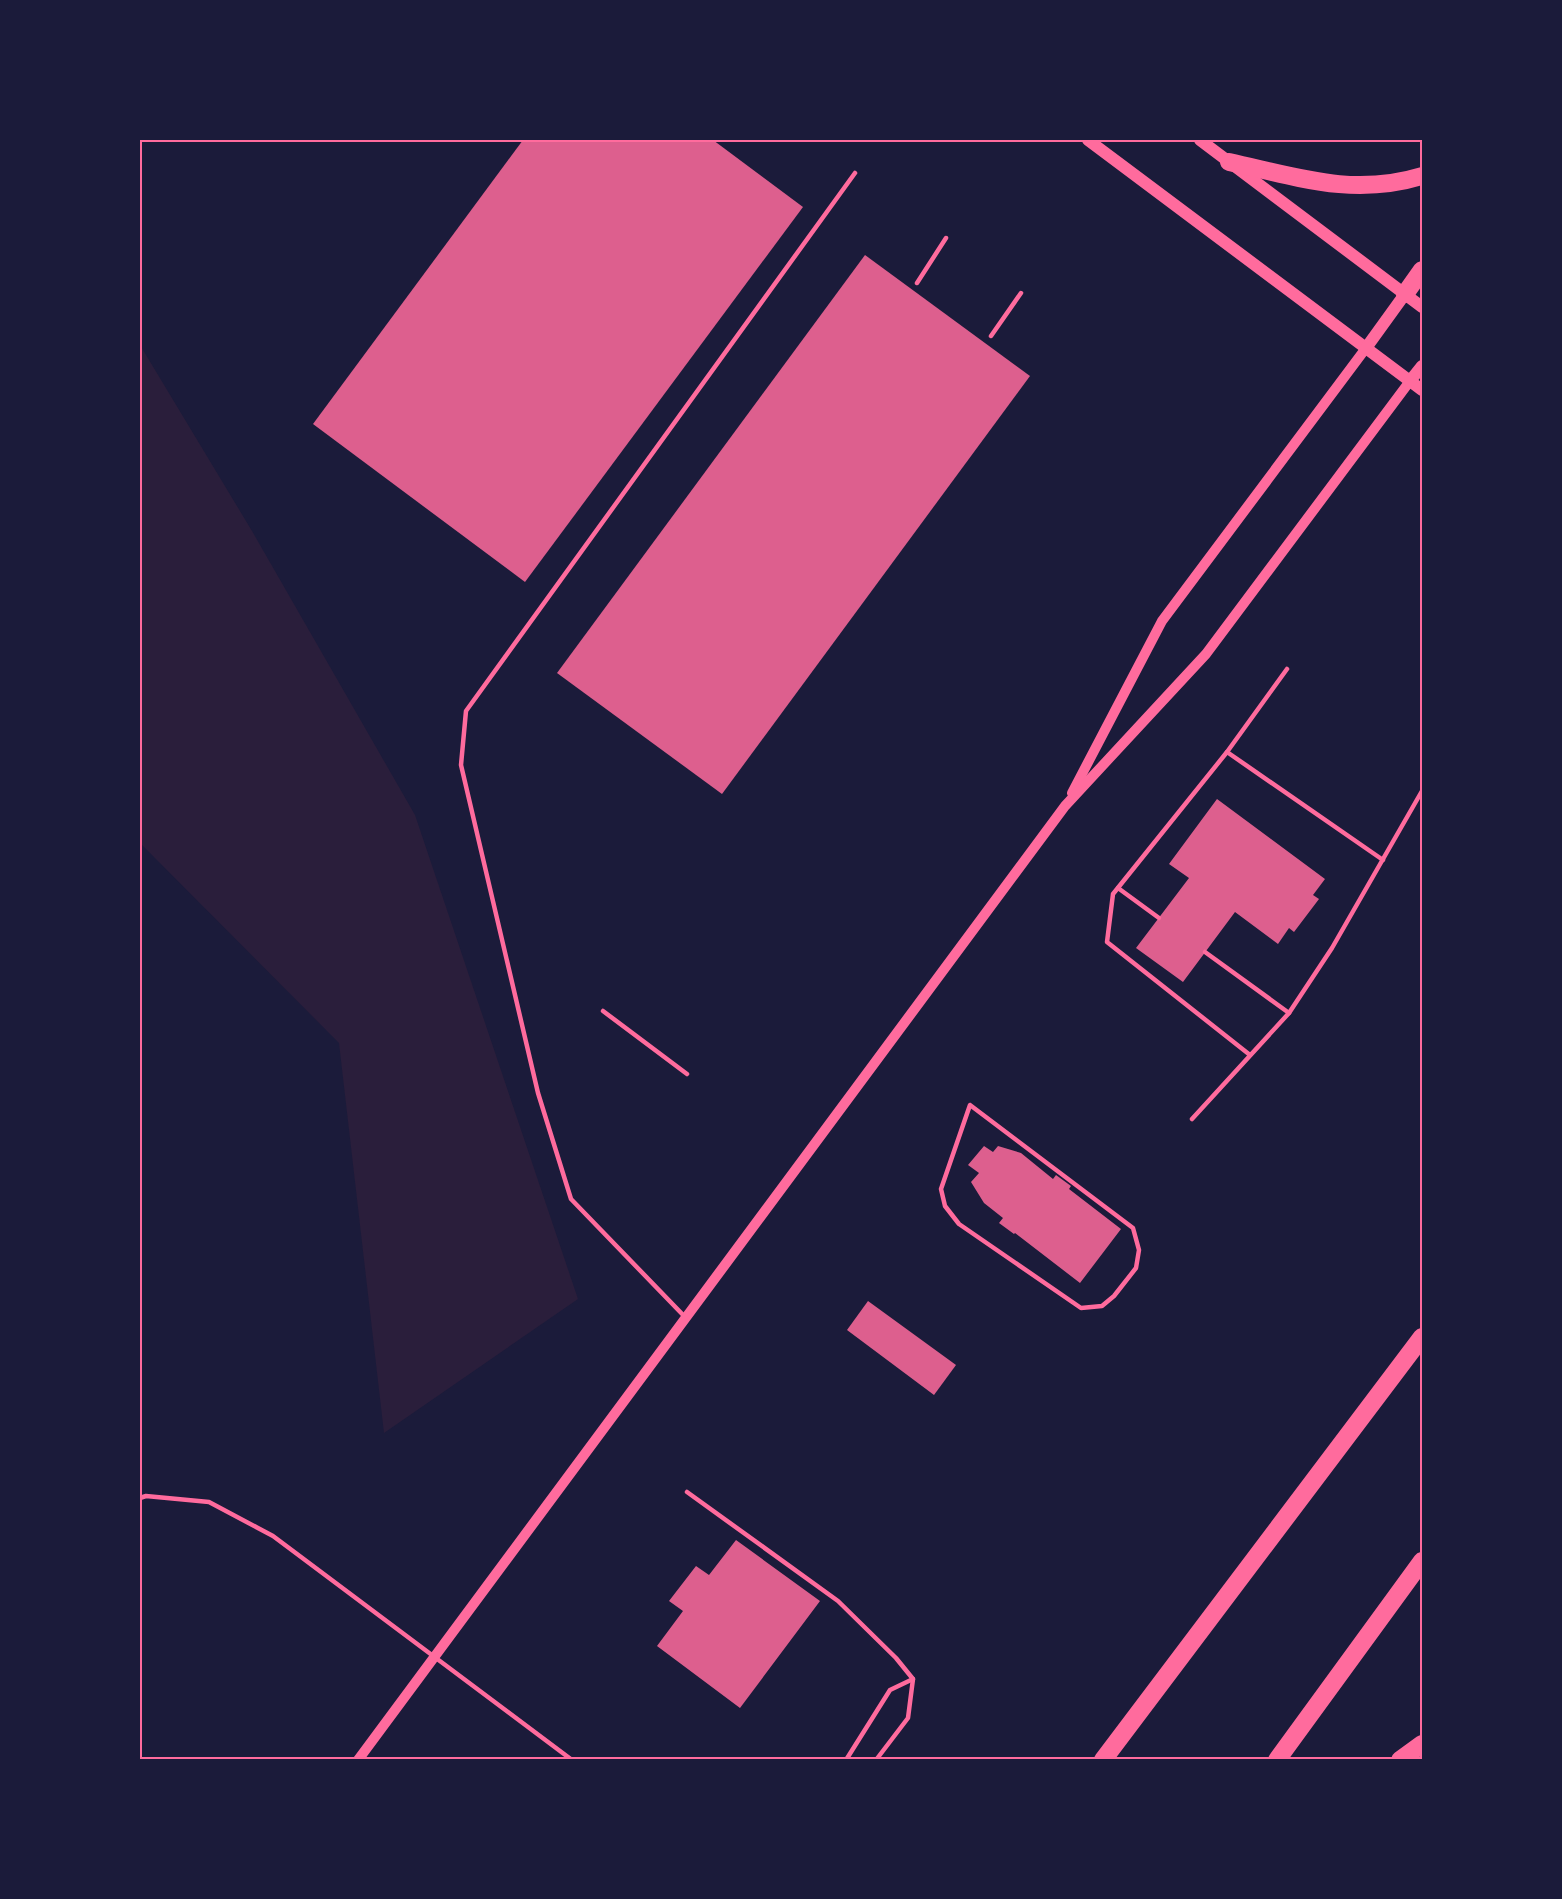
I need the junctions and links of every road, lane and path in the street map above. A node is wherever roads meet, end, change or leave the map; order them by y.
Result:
1 (1088, 140) edge
2 (1200, 140) edge
3 (1229, 162) junction
4 (855, 173) dead end
5 (1422, 176) edge
6 (946, 238) dead end
7 (1422, 270) edge
8 (917, 283) dead end
9 (1021, 293) dead end
10 (1405, 294) junction
11 (1422, 308) edge
12 (992, 336) dead end
13 (1366, 348) junction
14 (1422, 366) edge
15 (1410, 381) junction
16 (1422, 390) edge
17 (1287, 669) dead end
18 (1227, 752) junction
19 (1422, 791) edge
20 (1065, 806) junction
21 (1383, 860) junction
22 (1119, 888) junction
23 (1159, 918) dead end
24 (1205, 952) dead end
25 (603, 1011) dead end
26 (1289, 1012) junction
27 (1250, 1055) junction
28 (687, 1074) dead end
29 (970, 1105) joint
30 (1192, 1119) dead end
31 (686, 1318) junction
32 (1422, 1337) edge
33 (687, 1492) dead end
34 (140, 1498) edge
35 (1422, 1561) edge
36 (434, 1657) junction
37 (913, 1679) junction
38 (1422, 1744) edge
39 (358, 1760) edge
40 (572, 1760) edge
41 (846, 1760) edge
42 (876, 1760) edge
43 (1103, 1760) edge
44 (1277, 1760) edge
45 (1400, 1760) edge

1 - 13 main road
2 - 3 main road
3 - 5 highway
3 - 10 main road
4 - 31 lane
6 - 8 lane
7 - 10 highway
9 - 12 lane
10 - 11 main road
10 - 13 main road
13 - 15 main road
13 - 20 street
14 - 15 main road
15 - 16 main road
15 - 20 street
17 - 18 lane
18 - 21 lane
18 - 22 lane
19 - 21 lane
20 - 31 street
21 - 26 lane
22 - 23 lane
22 - 27 lane
24 - 26 lane
25 - 28 lane
26 - 27 lane
27 - 30 lane
29 - 29 lane
31 - 36 street
32 - 43 highway
33 - 37 lane
34 - 36 lane
35 - 44 highway
36 - 39 street
36 - 40 lane
37 - 41 lane
37 - 42 lane
38 - 45 highway

